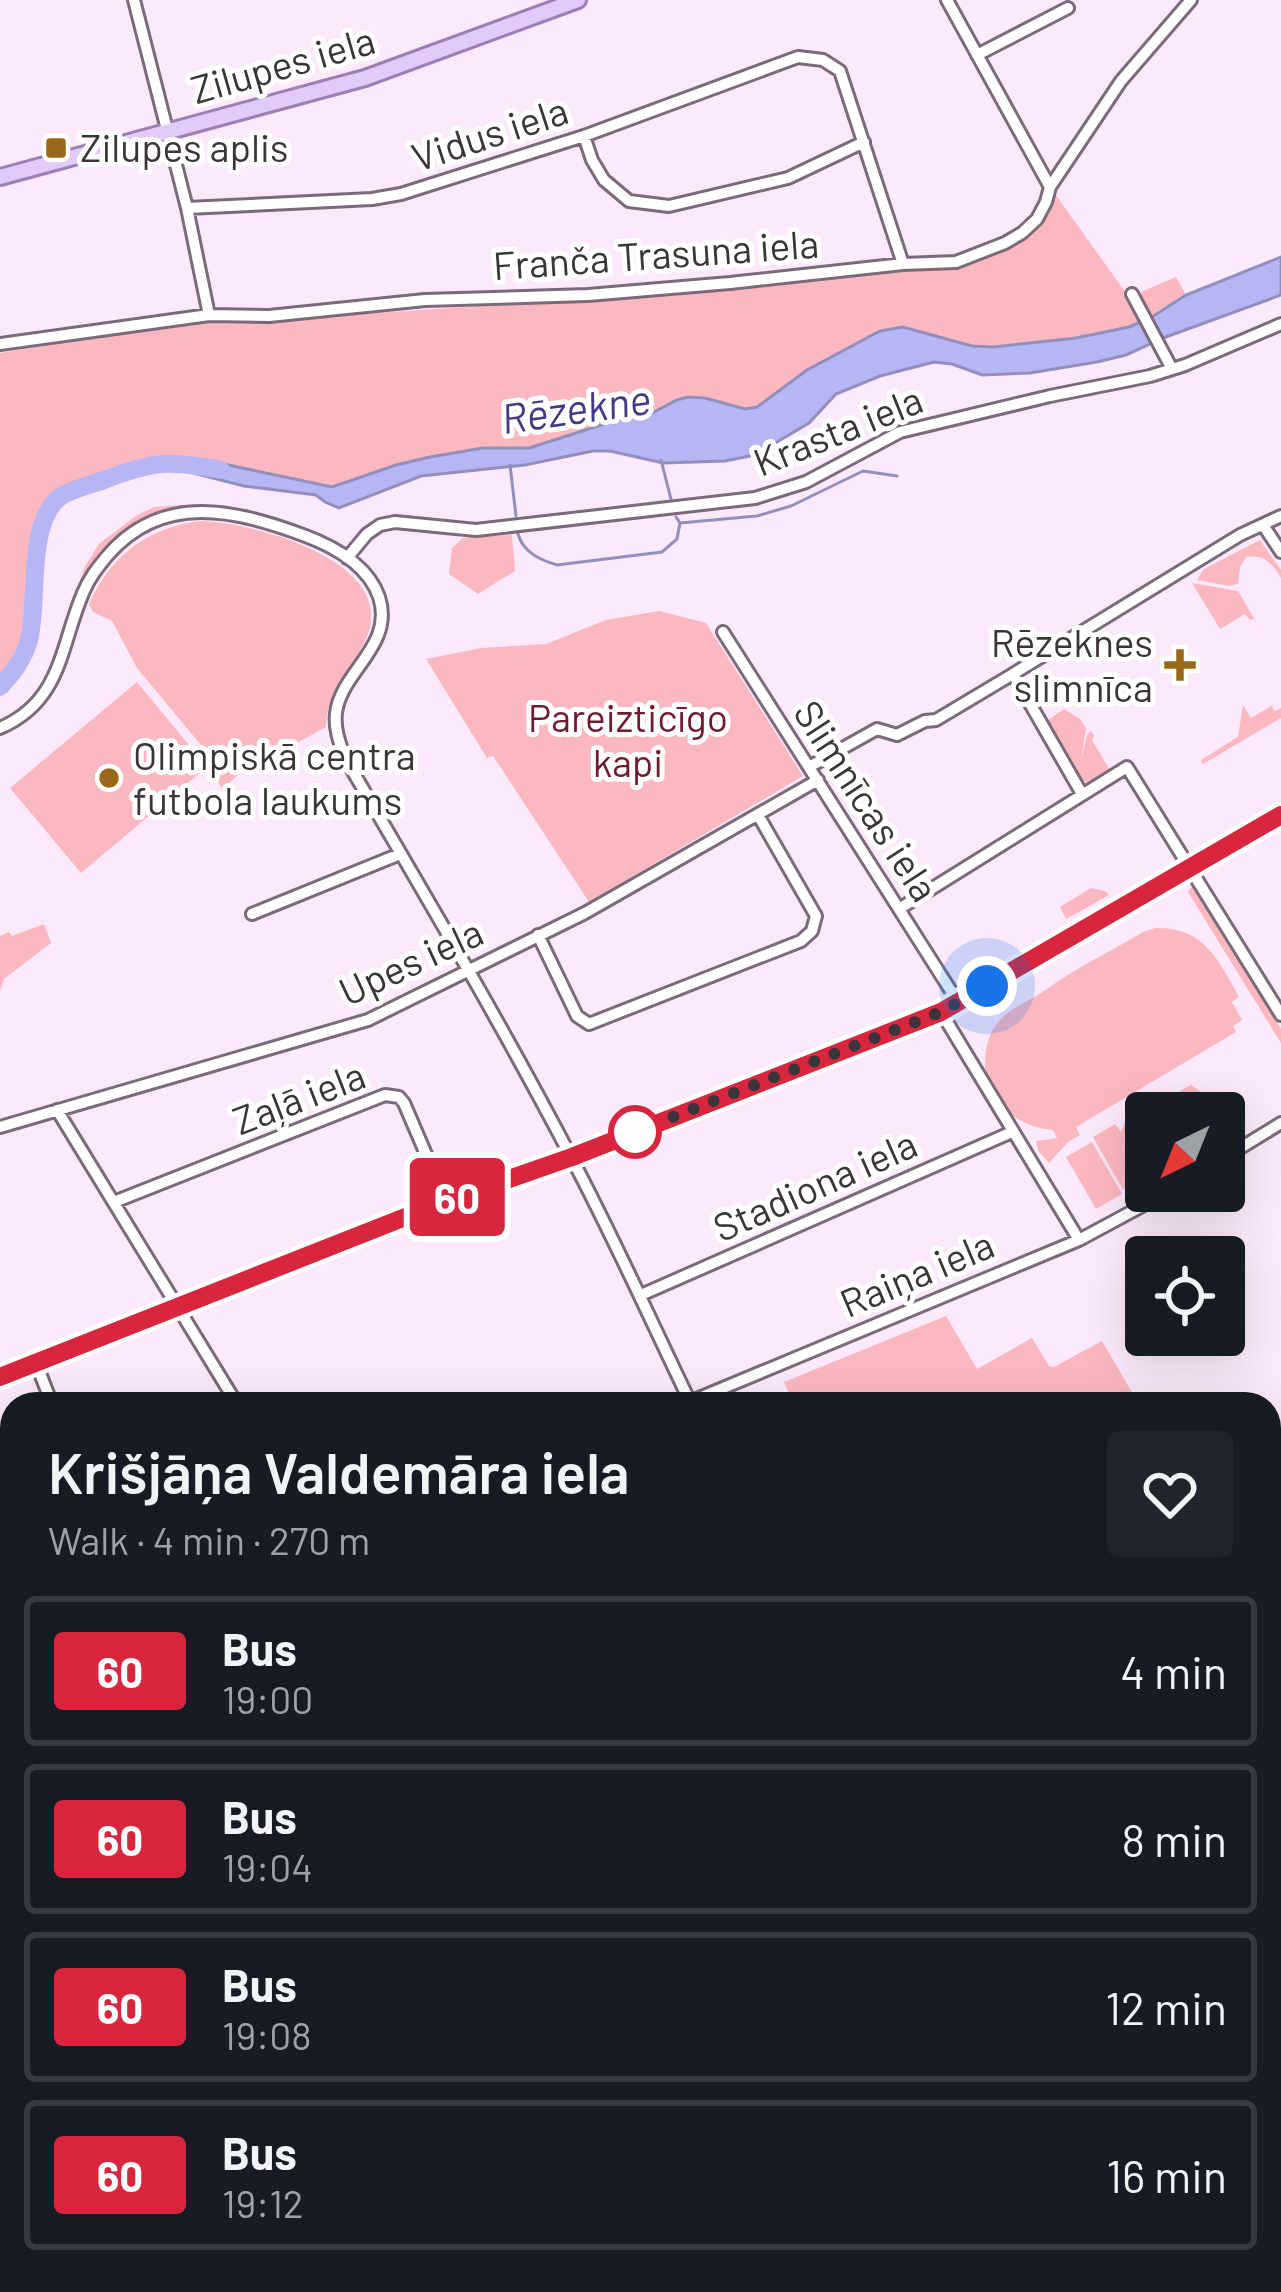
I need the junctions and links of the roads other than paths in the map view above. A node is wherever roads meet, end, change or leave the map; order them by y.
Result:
1 (134, 0) edge
2 (578, 0) edge
3 (947, 0) edge
4 (1191, 0) edge
5 (1068, 8) dead end
6 (977, 55) junction
7 (167, 131) junction
8 (584, 136) junction
9 (864, 142) junction
10 (0, 177) edge
11 (1050, 187) junction
12 (187, 208) junction
13 (903, 264) junction
14 (1135, 300) dead end
15 (209, 315) junction
16 (1281, 324) edge
17 (0, 344) edge
18 (1172, 369) junction
19 (1281, 516) edge
20 (1263, 525) junction
21 (1281, 553) edge
22 (347, 558) junction
23 (723, 632) dead end
24 (1013, 674) junction
25 (0, 728) edge
26 (809, 767) junction
27 (818, 780) junction
28 (1082, 794) junction
29 (758, 815) junction
30 (1281, 815) edge
31 (400, 854) junction
32 (1190, 868) junction
33 (899, 909) junction
34 (252, 914) dead end
35 (538, 935) junction
36 (469, 969) junction
37 (958, 1003) junction
38 (941, 1012) junction
39 (1281, 1015) edge
40 (57, 1110) junction
41 (1281, 1124) edge
42 (0, 1127) edge
43 (1012, 1132) junction
44 (1245, 1145) edge
45 (572, 1157) junction
46 (446, 1201) junction
47 (114, 1202) junction
48 (1131, 1212) edge
49 (1079, 1240) junction
50 (641, 1294) junction
51 (178, 1308) junction
52 (36, 1364) junction
53 (0, 1377) edge
54 (47, 1392) edge
55 (230, 1392) edge
56 (683, 1392) edge
57 (714, 1392) edge

1 - 7 street
2 - 7 main road, Zilupes iela
3 - 6 street
4 - 11 street, Franča Trasuna iela
5 - 6 street
6 - 11 street
7 - 10 main road, Zilupes iela
7 - 12 street
8 - 9 street
8 - 9 street, Vidus iela
8 - 12 street, Vidus iela
9 - 13 street
11 - 13 street, Franča Trasuna iela
12 - 15 street
13 - 15 street, Franča Trasuna iela
14 - 18 street
15 - 17 street, Franča Trasuna iela
16 - 18 street, Krasta iela
18 - 22 street, Krasta iela
19 - 20 street
20 - 21 street
20 - 24 street
22 - 25 street
22 - 31 street
23 - 26 street, Slimnīcas iela
24 - 26 street
24 - 28 street
26 - 27 street, Slimnīcas iela
27 - 29 street, Upes iela
27 - 33 street, Slimnīcas iela
28 - 32 street
28 - 33 street
29 - 35 street, Upes iela
29 - 35 street
30 - 32 street
31 - 34 street
31 - 36 street
32 - 37 street
32 - 39 street
33 - 37 street, Slimnīcas iela
35 - 36 street, Upes iela
36 - 40 street, Upes iela
36 - 45 street
37 - 38 street
38 - 43 street
38 - 45 street
40 - 42 street, Upes iela
40 - 47 street
41 - 44 street
43 - 49 street
43 - 50 street, Stadiona iela
45 - 46 street
45 - 50 street
46 - 47 street, Zaļā iela
46 - 51 street
47 - 51 street
48 - 49 street, Raiņa iela
49 - 57 street, Raiņa iela
50 - 56 street
51 - 52 street
51 - 55 street
52 - 53 street
52 - 54 street

